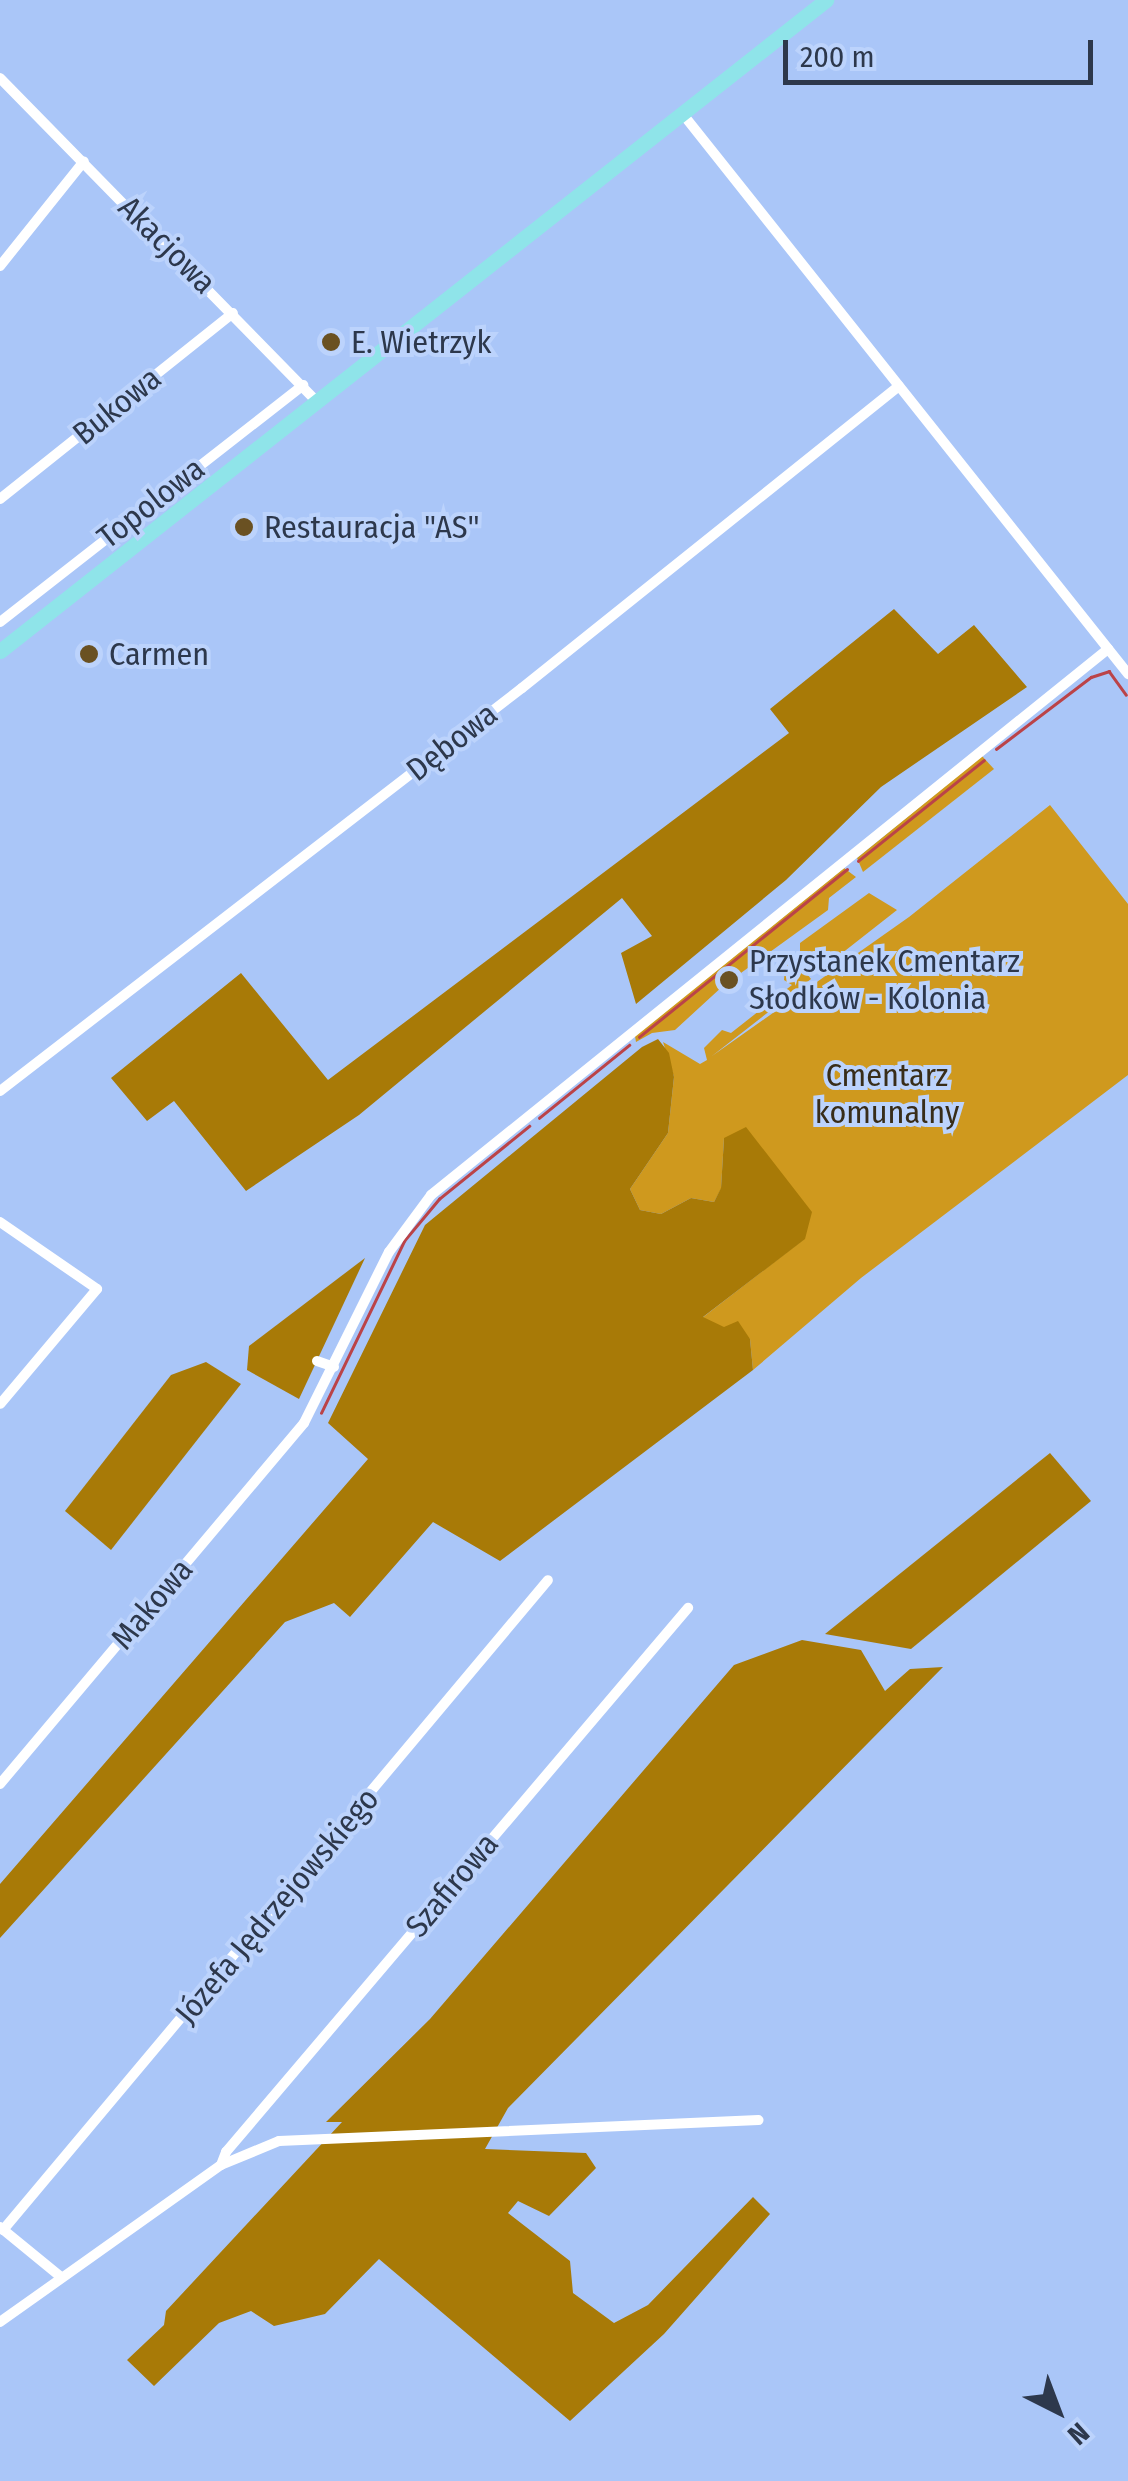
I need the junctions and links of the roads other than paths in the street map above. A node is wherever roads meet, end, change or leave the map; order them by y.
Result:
1 (826, 0) edge
2 (0, 78) edge
3 (682, 113) junction
4 (84, 161) junction
5 (0, 266) edge
6 (234, 312) junction
7 (303, 385) junction
8 (899, 386) junction
9 (316, 402) junction
10 (0, 498) edge
11 (0, 622) edge
12 (14, 640) junction
13 (1108, 649) junction
14 (0, 651) edge
15 (1128, 674) edge
16 (0, 1091) edge
17 (529, 1116) junction
18 (537, 1126) dead end
19 (0, 1222) edge
20 (317, 1360) dead end
21 (334, 1367) junction
22 (0, 1404) edge
23 (548, 1580) dead end
24 (688, 1608) dead end
25 (0, 1784) edge
26 (759, 2120) dead end
27 (221, 2165) junction
28 (2, 2229) edge
29 (62, 2277) junction
30 (0, 2322) edge

1 - 3 main road
2 - 4 street, Akacjowa
3 - 8 street
3 - 9 main road
4 - 5 street
4 - 6 street, Akacjowa
6 - 7 street, Akacjowa
6 - 10 street, Bukowa
7 - 9 street, Akacjowa
7 - 11 street, Topolowa
8 - 13 street
8 - 16 street, Dębowa
9 - 12 main road
11 - 12 street
12 - 14 main road
13 - 15 street
13 - 17 street, Makowa
17 - 18 street
17 - 21 street, Makowa
19 - 22 street
20 - 21 street
21 - 25 street, Makowa
23 - 28 street, Józefa Jędrzejowskiego
24 - 27 street, Szafirowa
26 - 27 street
27 - 29 street
28 - 29 street
29 - 30 street

